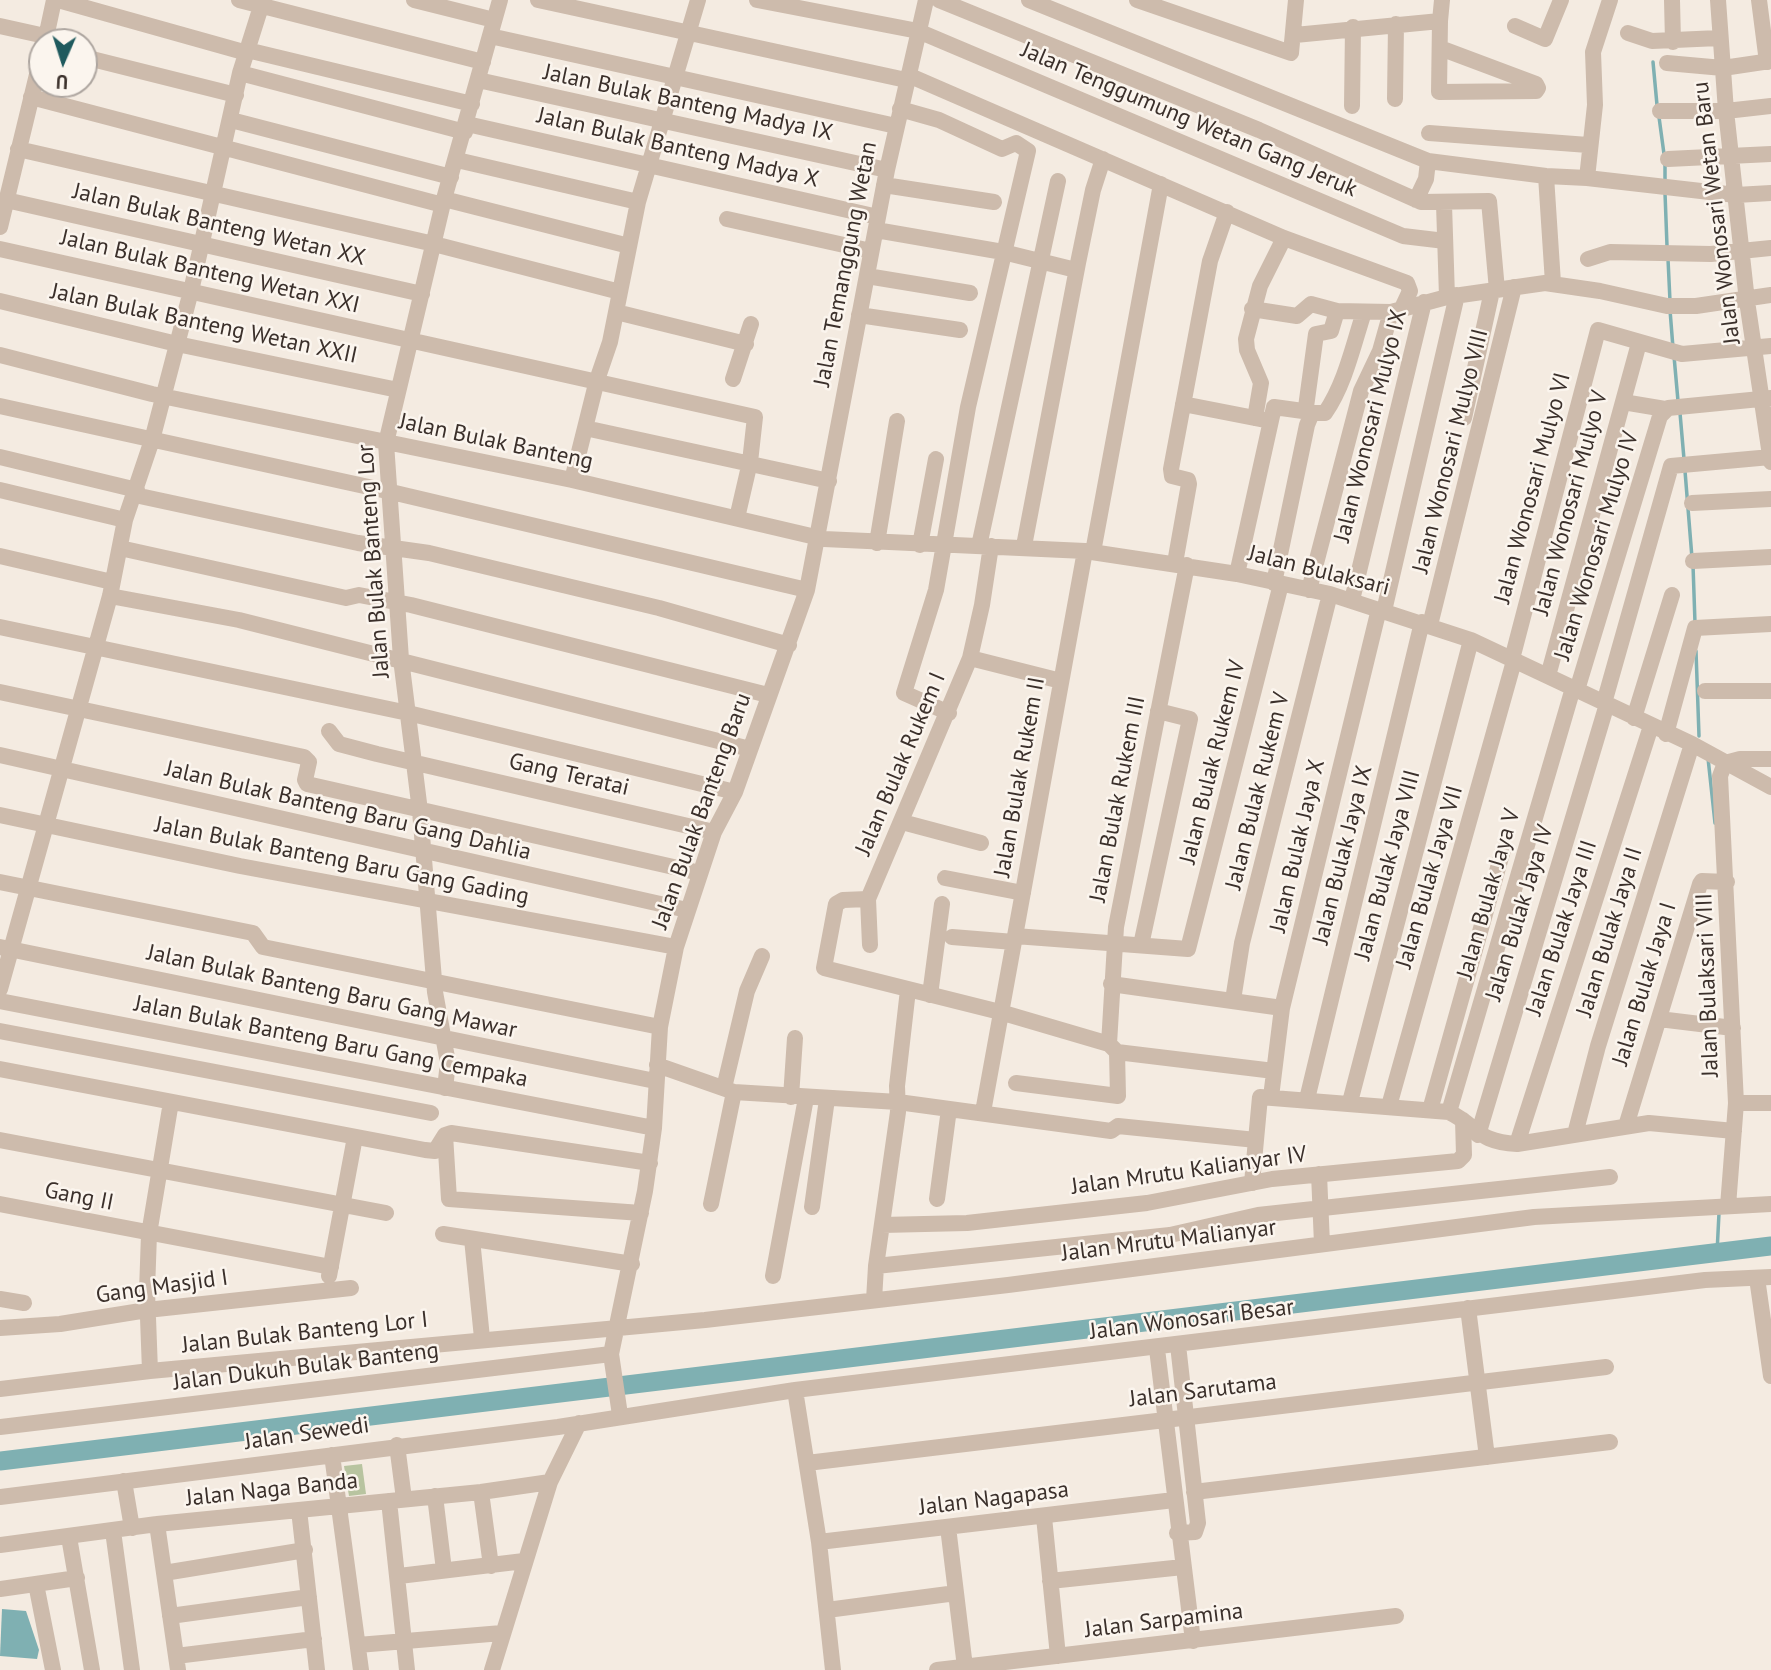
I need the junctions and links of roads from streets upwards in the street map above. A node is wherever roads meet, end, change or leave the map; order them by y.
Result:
1 (56, 0) edge
2 (239, 0) edge
3 (414, 0) edge
4 (500, 0) edge
5 (538, 0) edge
6 (698, 0) edge
7 (758, 0) edge
8 (926, 0) edge
9 (939, 0) edge
10 (1029, 0) edge
11 (1137, 0) edge
12 (1296, 0) edge
13 (1442, 0) edge
14 (1561, 0) edge
15 (1610, 0) edge
16 (1672, 0) edge
17 (1718, 0) edge
18 (1759, 0) edge
19 (262, 3) edge
20 (1440, 21) junction
21 (1396, 24) junction
22 (0, 26) edge
23 (1515, 26) dead end
24 (1353, 27) junction
25 (48, 28) edge
26 (492, 28) junction
27 (687, 33) junction
28 (921, 33) junction
29 (1629, 33) dead end
30 (28, 34) edge
31 (1295, 35) junction
32 (1719, 38) junction
33 (1673, 42) junction
34 (1440, 48) junction
35 (247, 52) junction
36 (98, 60) edge
37 (483, 62) junction
38 (1769, 62) edge
39 (1667, 63) dead end
40 (1723, 68) junction
41 (240, 73) junction
42 (910, 77) junction
43 (673, 79) junction
44 (478, 80) junction
45 (236, 95) junction
46 (32, 98) edge
47 (36, 98) edge
48 (1395, 99) dead end
49 (471, 104) junction
50 (1352, 106) dead end
51 (1771, 106) edge
52 (905, 111) junction
53 (1660, 111) dead end
54 (1726, 111) junction
55 (231, 120) junction
56 (661, 120) junction
57 (896, 126) junction
58 (466, 128) junction
59 (1429, 133) dead end
60 (1588, 145) junction
61 (224, 148) junction
62 (18, 149) junction
63 (1771, 154) edge
64 (1733, 158) junction
65 (1103, 159) junction
66 (1668, 159) dead end
67 (457, 160) junction
68 (1428, 161) junction
69 (649, 164) junction
70 (1546, 176) junction
71 (451, 177) junction
72 (886, 177) junction
73 (1587, 178) junction
74 (1058, 181) dead end
75 (1161, 184) junction
76 (1771, 193) edge
77 (212, 195) junction
78 (1736, 195) junction
79 (6, 200) junction
80 (1416, 200) junction
81 (638, 201) junction
82 (443, 202) junction
83 (994, 202) dead end
84 (1444, 204) junction
85 (1227, 212) junction
86 (727, 219) dead end
87 (877, 223) junction
88 (0, 227) edge
89 (1284, 238) junction
90 (1445, 241) junction
91 (201, 244) junction
92 (434, 244) junction
93 (629, 246) junction
94 (0, 248) edge
95 (1771, 248) edge
96 (871, 251) junction
97 (1742, 251) junction
98 (1003, 252) junction
99 (1588, 259) dead end
100 (1041, 260) junction
101 (1076, 270) junction
102 (867, 276) junction
103 (1553, 283) junction
104 (1514, 287) junction
105 (1494, 290) junction
106 (191, 291) junction
107 (620, 292) junction
108 (970, 293) dead end
109 (422, 294) junction
110 (1771, 295) edge
111 (1452, 296) junction
112 (1747, 300) junction
113 (0, 301) edge
114 (1424, 302) junction
115 (1252, 309) junction
116 (1397, 309) junction
117 (1338, 311) junction
118 (616, 312) junction
119 (1364, 313) junction
120 (859, 315) junction
121 (751, 324) dead end
122 (960, 330) dead end
123 (411, 340) junction
124 (1639, 343) junction
125 (177, 344) junction
126 (746, 344) junction
127 (1763, 348) edge
128 (0, 355) edge
129 (733, 379) dead end
130 (597, 380) junction
131 (398, 390) junction
132 (159, 395) junction
133 (1768, 398) edge
134 (1623, 402) junction
135 (1183, 404) junction
136 (0, 406) edge
137 (1307, 412) junction
138 (1663, 412) junction
139 (1255, 418) junction
140 (1464, 418) dead end
141 (897, 421) dead end
142 (1271, 421) junction
143 (584, 428) junction
144 (152, 440) junction
145 (386, 443) junction
146 (0, 457) edge
147 (936, 459) dead end
148 (1771, 459) edge
149 (750, 462) junction
150 (572, 480) junction
151 (829, 481) junction
152 (0, 490) edge
153 (387, 491) junction
154 (136, 493) junction
155 (1771, 499) edge
156 (1692, 503) dead end
157 (737, 519) junction
158 (125, 520) junction
159 (825, 539) junction
160 (877, 543) junction
161 (920, 545) junction
162 (985, 546) junction
163 (1024, 546) junction
164 (942, 547) junction
165 (120, 548) junction
166 (393, 548) junction
167 (1089, 551) junction
168 (0, 556) edge
169 (1771, 557) edge
170 (1693, 561) dead end
171 (1181, 564) junction
172 (1237, 574) junction
173 (1277, 584) junction
174 (111, 589) junction
175 (807, 590) junction
176 (1309, 590) junction
177 (1330, 594) junction
178 (1672, 595) dead end
179 (1352, 600) junction
180 (397, 603) junction
181 (1381, 610) junction
182 (1426, 624) junction
183 (1771, 624) edge
184 (0, 627) edge
185 (1471, 640) junction
186 (789, 645) junction
187 (94, 647) junction
188 (970, 658) junction
189 (401, 659) junction
190 (1513, 660) junction
191 (1548, 676) junction
192 (1061, 681) junction
193 (1575, 689) junction
194 (1705, 691) dead end
195 (1771, 691) edge
196 (0, 692) edge
197 (768, 695) junction
198 (1605, 704) junction
199 (78, 709) junction
200 (1158, 711) junction
201 (408, 713) junction
202 (949, 713) junction
203 (1634, 718) junction
204 (1651, 726) junction
205 (329, 731) dead end
206 (1666, 734) junction
207 (1692, 744) junction
208 (750, 749) junction
209 (0, 755) edge
210 (1771, 759) edge
211 (413, 763) junction
212 (1725, 763) junction
213 (60, 769) junction
214 (1771, 787) edge
215 (735, 792) junction
216 (419, 811) junction
217 (0, 815) edge
218 (902, 822) junction
219 (44, 825) junction
220 (714, 832) junction
221 (981, 843) dead end
222 (1503, 850) dead end
223 (422, 851) junction
224 (700, 873) junction
225 (945, 878) dead end
226 (1722, 881) junction
227 (0, 882) edge
228 (30, 888) junction
229 (1023, 893) junction
230 (868, 899) junction
231 (426, 900) junction
232 (942, 904) dead end
233 (687, 910) junction
234 (952, 937) dead end
235 (1014, 939) junction
236 (1114, 942) junction
237 (870, 945) dead end
238 (1141, 945) junction
239 (676, 947) junction
240 (6, 948) edge
241 (762, 956) dead end
242 (435, 984) junction
243 (1111, 984) junction
244 (0, 989) edge
245 (908, 990) junction
246 (930, 995) junction
247 (1233, 1000) junction
248 (0, 1001) edge
249 (1282, 1008) junction
250 (1000, 1012) junction
251 (1659, 1019) junction
252 (660, 1027) junction
253 (1733, 1028) junction
254 (0, 1031) edge
255 (442, 1038) junction
256 (795, 1038) dead end
257 (1113, 1048) junction
258 (0, 1069) edge
259 (662, 1071) junction
260 (1273, 1071) junction
261 (1016, 1083) dead end
262 (445, 1088) junction
263 (729, 1090) junction
264 (1118, 1096) junction
265 (1271, 1097) junction
266 (798, 1098) junction
267 (827, 1099) junction
268 (1307, 1099) junction
269 (171, 1102) junction
270 (898, 1102) junction
271 (1350, 1102) junction
272 (1736, 1103) junction
273 (1771, 1103) edge
274 (1389, 1106) junction
275 (949, 1109) junction
276 (1430, 1110) junction
277 (982, 1112) junction
278 (430, 1113) dead end
279 (1456, 1116) junction
280 (1118, 1126) junction
281 (1626, 1126) junction
282 (654, 1128) junction
283 (1732, 1131) junction
284 (1575, 1134) junction
285 (445, 1135) junction
286 (1478, 1135) junction
287 (355, 1137) junction
288 (0, 1140) edge
289 (1256, 1140) junction
290 (1517, 1144) junction
291 (650, 1163) junction
292 (160, 1169) junction
293 (1319, 1174) junction
294 (1609, 1177) dead end
295 (1252, 1183) junction
296 (937, 1199) dead end
297 (0, 1204) edge
298 (711, 1204) dead end
299 (1771, 1204) edge
300 (342, 1205) junction
301 (1723, 1206) junction
302 (812, 1207) dead end
303 (1321, 1209) junction
304 (386, 1213) dead end
305 (641, 1213) junction
306 (882, 1225) junction
307 (149, 1234) junction
308 (443, 1234) dead end
309 (472, 1239) junction
310 (1322, 1244) junction
311 (632, 1264) junction
312 (876, 1266) junction
313 (331, 1267) junction
314 (773, 1276) dead end
315 (1764, 1277) edge
316 (351, 1288) dead end
317 (330, 1289) junction
318 (0, 1299) edge
319 (874, 1300) junction
320 (24, 1303) dead end
321 (1468, 1308) junction
322 (147, 1310) junction
323 (1, 1327) edge
324 (616, 1328) junction
325 (482, 1338) junction
326 (1178, 1345) junction
327 (1157, 1349) junction
328 (611, 1357) junction
329 (1770, 1358) edge
330 (1606, 1367) dead end
331 (150, 1371) junction
332 (1771, 1376) edge
333 (1478, 1382) junction
334 (0, 1389) edge
335 (795, 1390) junction
336 (620, 1415) junction
337 (1186, 1415) junction
338 (1165, 1419) junction
339 (579, 1423) junction
340 (0, 1427) edge
341 (1610, 1442) dead end
342 (397, 1445) junction
343 (1190, 1453) junction
344 (332, 1455) junction
345 (1169, 1456) junction
346 (1487, 1457) junction
347 (807, 1463) junction
348 (124, 1482) junction
349 (550, 1482) junction
350 (481, 1492) junction
351 (1194, 1492) junction
352 (435, 1496) junction
353 (0, 1497) edge
354 (396, 1500) junction
355 (1174, 1500) junction
356 (341, 1506) junction
357 (299, 1510) junction
358 (1044, 1517) junction
359 (157, 1524) junction
360 (948, 1527) junction
361 (131, 1528) junction
362 (113, 1531) junction
363 (1177, 1533) junction
364 (69, 1537) junction
365 (819, 1542) junction
366 (0, 1545) edge
367 (305, 1550) junction
368 (524, 1561) junction
369 (491, 1566) junction
370 (1183, 1567) junction
371 (444, 1570) junction
372 (164, 1573) junction
373 (399, 1576) junction
374 (77, 1578) junction
375 (1050, 1581) junction
376 (36, 1584) junction
377 (0, 1589) edge
378 (956, 1593) junction
379 (309, 1597) junction
380 (827, 1610) junction
381 (170, 1616) junction
382 (1396, 1616) dead end
383 (502, 1633) junction
384 (314, 1639) junction
385 (1193, 1641) junction
386 (404, 1642) junction
387 (358, 1645) junction
388 (1058, 1656) junction
389 (177, 1663) edge
390 (965, 1667) junction
391 (53, 1670) edge
392 (92, 1670) edge
393 (126, 1670) edge
394 (132, 1670) edge
395 (317, 1670) edge
396 (360, 1670) edge
397 (407, 1670) edge
398 (492, 1670) edge
399 (833, 1670) edge
400 (937, 1670) edge

1 - 25 street
1 - 35 street
2 - 19 street
3 - 26 street
4 - 26 street, Jalan Bulak Banteng Lor
5 - 27 street
6 - 27 street
7 - 28 street, Jalan Tenggumung Wetan Gang Jeruk
8 - 28 street, Jalan Temanggung Wetan
9 - 80 street
10 - 68 street
11 - 31 street
12 - 31 street
13 - 20 street
14 - 23 street
15 - 60 street
16 - 33 street
17 - 32 street, Jalan Wonosari Wetan Baru
18 - 38 street
19 - 35 street
19 - 37 street
20 - 21 street
20 - 34 street
21 - 24 street
21 - 48 street
22 - 30 street
24 - 31 street
24 - 50 street
26 - 37 street, Jalan Bulak Banteng Lor
26 - 43 street
27 - 42 street
27 - 43 street
28 - 42 street, Jalan Temanggung Wetan
28 - 90 street, Jalan Tenggumung Wetan Gang Jeruk
29 - 33 street
32 - 33 street
32 - 40 street, Jalan Wonosari Wetan Baru
34 - 34 street
35 - 41 street
35 - 49 street
36 - 45 street
37 - 44 street, Jalan Bulak Banteng Lor
38 - 40 street
39 - 40 street
40 - 54 street, Jalan Wonosari Wetan Baru
41 - 45 street
41 - 58 street, Jalan Bulak Banteng Madya X
42 - 52 street, Jalan Temanggung Wetan
42 - 65 street
43 - 56 street
43 - 57 street
44 - 49 street, Jalan Bulak Banteng Lor
44 - 56 street, Jalan Bulak Banteng Madya IX
45 - 55 street
46 - 62 street
47 - 61 street
49 - 58 street, Jalan Bulak Banteng Lor
51 - 54 street
52 - 57 street, Jalan Temanggung Wetan
52 - 98 street
53 - 54 street
54 - 64 street, Jalan Wonosari Wetan Baru
55 - 61 street
55 - 71 street
56 - 69 street
56 - 72 street, Jalan Bulak Banteng Madya IX
57 - 72 street, Jalan Temanggung Wetan
58 - 67 street, Jalan Bulak Banteng Lor
58 - 69 street, Jalan Bulak Banteng Madya X
59 - 60 street
60 - 73 street
61 - 77 street
61 - 82 street
62 - 77 street
62 - 79 street
63 - 64 street
64 - 66 street
64 - 78 street, Jalan Wonosari Wetan Baru
65 - 75 street
65 - 101 street
67 - 71 street, Jalan Bulak Banteng Lor
67 - 81 street
68 - 70 street
68 - 80 street
69 - 81 street
69 - 87 street, Jalan Bulak Banteng Madya X
70 - 73 street
70 - 103 street
71 - 82 street, Jalan Bulak Banteng Lor
72 - 83 street, Jalan Bulak Banteng Madya IX
72 - 87 street, Jalan Temanggung Wetan
73 - 78 street
74 - 100 street, Jalan Bulak Rukem I
75 - 85 street
75 - 167 street, Jalan Bulak Rukem II
76 - 78 street
77 - 91 street
77 - 92 street
78 - 97 street, Jalan Wonosari Wetan Baru
79 - 88 street
79 - 91 street, Jalan Bulak Banteng Wetan XX
80 - 84 street
81 - 93 street
82 - 92 street, Jalan Bulak Banteng Lor
82 - 93 street
84 - 90 street, Jalan Bulak Jaya X
84 - 105 street
85 - 89 street
85 - 135 street
86 - 96 street
87 - 96 street, Jalan Temanggung Wetan
87 - 98 street, Jalan Bulak Banteng Madya X
89 - 115 street
89 - 116 street
90 - 111 street, Jalan Bulak Jaya X
91 - 106 street
91 - 109 street, Jalan Bulak Banteng Wetan XX
92 - 107 street
92 - 109 street, Jalan Bulak Banteng Lor
93 - 107 street
94 - 106 street, Jalan Bulak Banteng Wetan XXI
95 - 97 street
96 - 102 street, Jalan Temanggung Wetan
97 - 99 street
97 - 112 street, Jalan Wonosari Wetan Baru
98 - 100 street, Jalan Bulak Banteng Madya X
98 - 164 street
100 - 101 street, Jalan Bulak Banteng Madya X
100 - 162 street, Jalan Bulak Rukem I
101 - 163 street
102 - 108 street
102 - 120 street, Jalan Temanggung Wetan
103 - 104 street
103 - 112 street
104 - 105 street
104 - 182 street, Jalan Wonosari Mulyo VIII
105 - 111 street
105 - 140 street
106 - 123 street, Jalan Bulak Banteng Wetan XXI
106 - 125 street
107 - 118 street
109 - 123 street, Jalan Bulak Banteng Lor
110 - 112 street
111 - 114 street
111 - 181 street, Jalan Bulak Jaya X
112 - 127 street, Jalan Wonosari Wetan Baru
113 - 125 street, Jalan Bulak Banteng Wetan XXII
114 - 116 street
114 - 179 street, Jalan Wonosari Mulyo IX
115 - 117 street
115 - 139 street
116 - 119 street
116 - 176 street
117 - 119 street
117 - 137 street, Jalan Bulak Rukem IV
118 - 126 street
118 - 130 street
119 - 137 street
120 - 122 street
120 - 151 street, Jalan Temanggung Wetan
121 - 126 street
123 - 130 street, Jalan Bulak Banteng Wetan XXI
123 - 131 street, Jalan Bulak Banteng Lor
124 - 127 street
124 - 134 street, Jalan Wonosari Mulyo V
124 - 190 street, Jalan Wonosari Mulyo VI
125 - 131 street, Jalan Bulak Banteng Wetan XXII
125 - 132 street
126 - 129 street
127 - 133 street, Jalan Wonosari Wetan Baru
128 - 132 street, Jalan Bulak Banteng
130 - 143 street
130 - 149 street, Jalan Bulak Banteng Wetan XXI
131 - 145 street, Jalan Bulak Banteng Lor
132 - 144 street
132 - 145 street, Jalan Bulak Banteng
133 - 138 street
133 - 148 street, Jalan Wonosari Wetan Baru
134 - 138 street
134 - 191 street, Jalan Wonosari Mulyo V
135 - 139 street
135 - 171 street, Jalan Bulak Rukem III
136 - 144 street
137 - 142 street
137 - 173 street, Jalan Bulak Rukem IV
138 - 193 street, Jalan Wonosari Mulyo IV
139 - 142 street
141 - 160 street
142 - 172 street
143 - 149 street
143 - 150 street
144 - 153 street
144 - 154 street
145 - 150 street, Jalan Bulak Banteng
145 - 153 street, Jalan Bulak Banteng Lor
146 - 154 street
147 - 161 street
148 - 198 street, Jalan Bulak Jaya IV
149 - 151 street
149 - 157 street
150 - 157 street, Jalan Bulak Banteng
151 - 159 street, Jalan Temanggung Wetan
152 - 158 street
153 - 166 street, Jalan Bulak Banteng Lor
153 - 175 street
154 - 158 street
154 - 166 street
155 - 156 street
157 - 159 street, Jalan Bulak Banteng
158 - 165 street
159 - 160 street, Jalan Bulaksari
159 - 175 street, Jalan Bulak Banteng Baru
160 - 161 street, Jalan Bulaksari
161 - 164 street, Jalan Bulaksari
162 - 163 street, Jalan Bulaksari
162 - 164 street, Jalan Bulaksari
162 - 188 street, Jalan Bulak Rukem I
163 - 167 street, Jalan Bulaksari
164 - 202 street
165 - 174 street
165 - 180 street
166 - 180 street, Jalan Bulak Banteng Lor
166 - 186 street
167 - 171 street, Jalan Bulaksari
167 - 192 street, Jalan Bulak Rukem II
168 - 174 street
169 - 170 street
171 - 172 street, Jalan Bulaksari
171 - 200 street, Jalan Bulak Rukem III
172 - 173 street, Jalan Bulaksari
173 - 176 street, Jalan Bulaksari
173 - 238 street, Jalan Bulak Rukem IV
174 - 187 street
174 - 189 street
175 - 186 street, Jalan Bulak Banteng Baru
176 - 177 street, Jalan Bulaksari
177 - 179 street, Jalan Bulaksari
177 - 247 street, Jalan Bulak Rukem V
178 - 203 street
179 - 181 street, Jalan Bulaksari
180 - 189 street, Jalan Bulak Banteng Lor
180 - 197 street
181 - 182 street, Jalan Bulaksari
181 - 249 street, Jalan Bulak Jaya X
182 - 185 street, Jalan Bulaksari
182 - 268 street, Jalan Bulak Jaya IX
183 - 206 street
184 - 187 street
185 - 190 street, Jalan Bulaksari
185 - 271 street, Jalan Bulak Jaya VIII
186 - 197 street, Jalan Bulak Banteng Baru
187 - 199 street
187 - 201 street
188 - 192 street
188 - 202 street, Jalan Bulak Rukem I
189 - 201 street, Jalan Bulak Banteng Lor
189 - 208 street
190 - 191 street, Jalan Bulaksari
190 - 274 street, Jalan Bulak Jaya VII
191 - 193 street, Jalan Bulaksari
192 - 229 street, Jalan Bulak Rukem II
193 - 198 street, Jalan Bulaksari
193 - 279 street, Jalan Bulak Jaya V
194 - 195 street
196 - 199 street
197 - 208 street, Jalan Bulak Banteng Baru
198 - 203 street, Jalan Bulaksari
198 - 286 street, Jalan Bulak Jaya IV
199 - 213 street
199 - 216 street
200 - 236 street, Jalan Bulak Rukem III
200 - 238 street
201 - 211 street, Jalan Bulak Banteng Lor
201 - 215 street
202 - 218 street, Jalan Bulak Rukem I
203 - 204 street, Jalan Bulaksari
204 - 206 street, Jalan Bulaksari
204 - 290 street, Jalan Bulak Jaya III
205 - 211 street, Gang Teratai
206 - 207 street, Jalan Bulaksari
207 - 212 street, Jalan Bulaksari
207 - 284 street, Jalan Bulak Jaya II
208 - 215 street, Jalan Bulak Banteng Baru
209 - 213 street, Jalan Bulak Banteng Baru Gang Dahlia
210 - 212 street
211 - 216 street, Jalan Bulak Banteng Lor
211 - 220 street, Gang Teratai
212 - 214 street, Jalan Bulaksari
212 - 226 street, Jalan Bulaksari VIII
213 - 219 street
213 - 223 street, Jalan Bulak Banteng Baru Gang Dahlia
215 - 220 street, Jalan Bulak Banteng Baru
216 - 223 street, Jalan Bulak Banteng Lor
216 - 224 street
217 - 219 street, Jalan Bulak Banteng Baru Gang Gading
218 - 221 street
218 - 230 street, Jalan Bulak Rukem I
219 - 228 street
219 - 231 street, Jalan Bulak Banteng Baru Gang Gading
220 - 224 street, Jalan Bulak Banteng Baru
222 - 276 street
223 - 231 street, Jalan Bulak Banteng Lor
223 - 233 street, Jalan Bulak Banteng Baru Gang Dahlia
224 - 233 street, Jalan Bulak Banteng Baru
225 - 229 street
226 - 251 street, Jalan Bulak Jaya I
226 - 253 street, Jalan Bulaksari VIII
227 - 228 street
228 - 240 street
228 - 242 street
229 - 235 street, Jalan Bulak Rukem II
230 - 237 street
230 - 245 street
231 - 239 street, Jalan Bulak Banteng Baru Gang Gading
231 - 242 street, Jalan Bulak Banteng Lor
232 - 246 street
233 - 239 street, Jalan Bulak Banteng Baru
234 - 235 street
235 - 236 street
235 - 250 street, Jalan Bulak Rukem II
236 - 238 street
236 - 243 street, Jalan Bulak Rukem III
239 - 252 street, Jalan Bulak Banteng Baru
240 - 244 street
240 - 255 street, Jalan Bulak Banteng Baru Gang Mawar
241 - 263 street
242 - 252 street
242 - 255 street, Jalan Bulak Banteng Lor
243 - 247 street
243 - 257 street, Jalan Bulak Rukem III
245 - 246 street
245 - 270 street
246 - 250 street
247 - 249 street
248 - 262 street, Jalan Bulak Banteng Baru Gang Cempaka
249 - 260 street, Jalan Bulak Jaya X
250 - 257 street
250 - 277 street, Jalan Bulak Rukem II
251 - 253 street
251 - 281 street, Jalan Bulak Jaya I
252 - 259 street, Jalan Bulak Banteng Baru
253 - 272 street, Jalan Bulaksari VIII
254 - 278 street
255 - 259 street, Jalan Bulak Banteng Baru Gang Mawar
255 - 262 street, Jalan Bulak Banteng Lor
256 - 266 street
257 - 260 street
257 - 264 street, Jalan Bulak Rukem III
258 - 269 street
259 - 263 street, Jalan Bulak Banteng Baru Gang Mawar
259 - 282 street, Jalan Bulak Banteng Baru
260 - 265 street, Jalan Bulak Jaya X
261 - 264 street
262 - 282 street, Jalan Bulak Banteng Baru Gang Cempaka
263 - 266 street, Jalan Bulak Banteng Baru Gang Mawar
263 - 298 street
264 - 280 street, Jalan Bulak Rukem III
265 - 268 street
265 - 289 street
266 - 267 street, Jalan Bulak Banteng Baru Gang Mawar
266 - 314 street
267 - 270 street, Jalan Bulak Banteng Baru Gang Mawar
267 - 302 street
268 - 271 street
269 - 287 street
269 - 292 street
270 - 275 street, Jalan Bulak Banteng Baru Gang Mawar
270 - 306 street
271 - 274 street
272 - 273 street
272 - 283 street, Jalan Bulaksari VIII
274 - 276 street
275 - 277 street, Jalan Bulak Banteng Baru Gang Mawar
275 - 296 street
276 - 279 street
277 - 280 street, Jalan Bulak Banteng Baru Gang Mawar
279 - 286 street
279 - 293 street, Jalan Mrutu Kalianyar IV
280 - 289 street, Jalan Bulak Banteng Baru Gang Mawar
281 - 283 street
281 - 284 street
282 - 291 street, Jalan Bulak Banteng Baru
283 - 301 street, Jalan Bulaksari VIII
284 - 290 street
285 - 287 street
285 - 291 street
285 - 305 street
286 - 290 street
287 - 300 street
288 - 292 street
289 - 295 street
291 - 305 street, Jalan Bulak Banteng Baru
292 - 300 street
292 - 307 street
293 - 295 street, Jalan Mrutu Kalianyar IV
293 - 303 street
294 - 303 street
295 - 306 street, Jalan Mrutu Kalianyar IV
297 - 307 street, Gang II
299 - 301 street, Jalan Mrutu Malianyar
300 - 304 street
300 - 313 street
301 - 310 street, Jalan Mrutu Malianyar
303 - 310 street
303 - 312 street
305 - 311 street, Jalan Bulak Banteng Baru
306 - 312 street
307 - 313 street, Gang II
307 - 322 street
308 - 309 street
309 - 311 street
309 - 325 street
310 - 319 street, Jalan Mrutu Malianyar
311 - 324 street, Jalan Bulak Banteng Baru
312 - 319 street
313 - 317 street
315 - 321 street, Jalan Wonosari Besar
315 - 329 street
316 - 317 street, Gang Masjid I
317 - 322 street, Gang Masjid I
318 - 320 street
319 - 324 street, Jalan Mrutu Malianyar
321 - 326 street, Jalan Wonosari Besar
321 - 333 street
322 - 323 street, Gang Masjid I
322 - 331 street
324 - 325 street, Jalan Bulak Banteng Lor I
324 - 328 street, Jalan Bulak Banteng Baru
325 - 331 street, Jalan Bulak Banteng Lor I
326 - 327 street, Jalan Wonosari Besar
326 - 337 street
327 - 335 street, Jalan Wonosari Besar
327 - 338 street
328 - 336 street, Jalan Bulak Banteng Baru
328 - 340 street, Jalan Dukuh Bulak Banteng
329 - 332 street
330 - 333 street, Jalan Sarutama
331 - 334 street, Jalan Bulak Banteng Lor I
333 - 337 street, Jalan Sarutama
333 - 346 street
335 - 336 street, Jalan Wonosari Besar
335 - 347 street
336 - 339 street, Jalan Sewedi
337 - 338 street, Jalan Sarutama
337 - 343 street
338 - 345 street
338 - 347 street, Jalan Sarutama
339 - 342 street, Jalan Sewedi
339 - 349 street
341 - 346 street
342 - 344 street, Jalan Sewedi
342 - 354 street
343 - 345 street
343 - 351 street
344 - 348 street, Jalan Sewedi
344 - 356 street
345 - 355 street
346 - 351 street
347 - 365 street
348 - 353 street, Jalan Sewedi
348 - 361 street
349 - 350 street, Jalan Naga Banda
349 - 368 street
350 - 352 street, Jalan Naga Banda
350 - 369 street
351 - 363 street
352 - 354 street, Jalan Naga Banda
352 - 371 street
354 - 356 street, Jalan Naga Banda
354 - 373 street
355 - 358 street, Jalan Nagapasa
355 - 363 street
356 - 357 street, Jalan Naga Banda
356 - 387 street
357 - 359 street, Jalan Naga Banda
357 - 367 street
358 - 360 street, Jalan Nagapasa
358 - 375 street
359 - 361 street, Jalan Naga Banda
359 - 372 street
360 - 365 street, Jalan Nagapasa
360 - 378 street
361 - 362 street, Jalan Naga Banda
362 - 364 street, Jalan Naga Banda
362 - 394 street
363 - 370 street
364 - 366 street, Jalan Naga Banda
364 - 374 street
365 - 380 street
367 - 372 street
367 - 379 street
368 - 369 street
368 - 383 street
369 - 371 street
370 - 375 street
370 - 385 street
371 - 373 street
372 - 381 street
373 - 386 street
374 - 376 street
374 - 392 street
375 - 388 street
376 - 377 street
376 - 391 street
378 - 380 street
378 - 390 street
379 - 381 street
379 - 384 street
380 - 399 street
381 - 389 street
382 - 385 street, Jalan Sarpamina
383 - 386 street
383 - 398 street
384 - 389 street
384 - 395 street
385 - 388 street, Jalan Sarpamina
386 - 387 street
386 - 397 street
387 - 396 street
388 - 390 street, Jalan Sarpamina
390 - 400 street, Jalan Sarpamina
393 - 394 street

